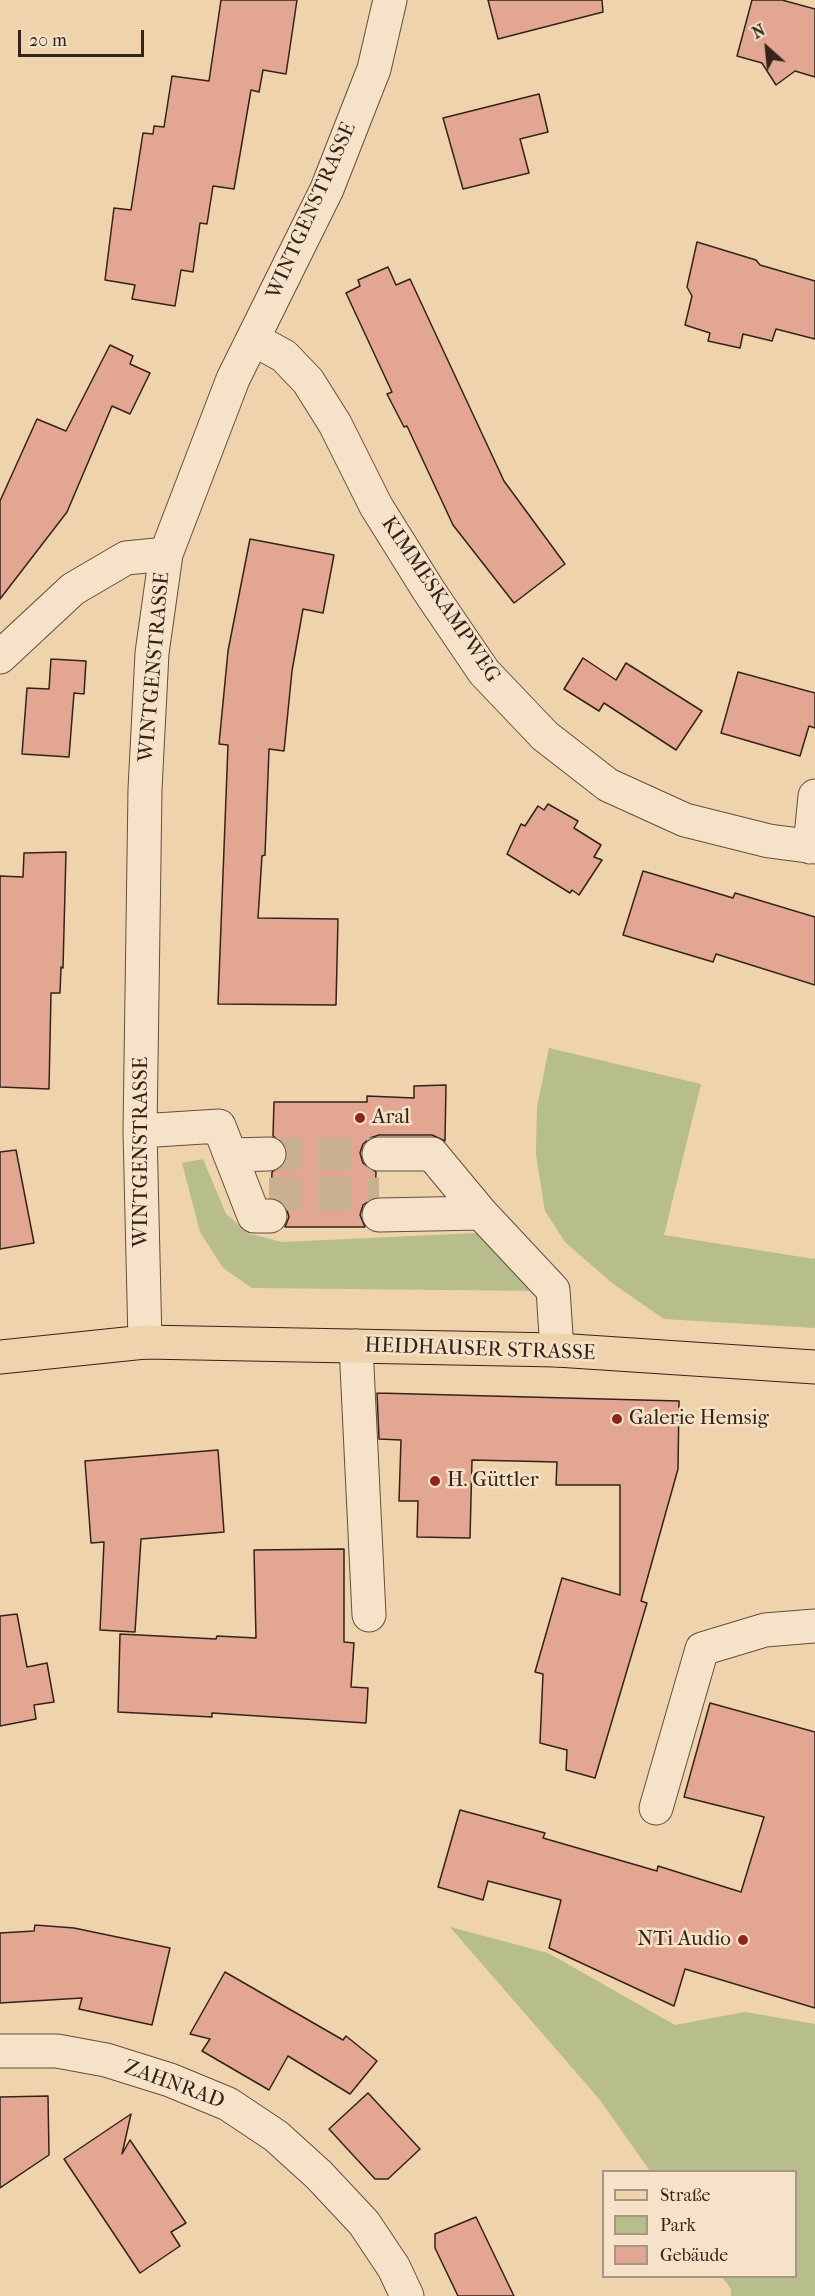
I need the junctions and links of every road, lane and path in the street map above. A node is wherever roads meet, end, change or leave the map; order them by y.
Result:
1 (390, 0) edge
2 (253, 339) junction
3 (166, 554) junction
4 (0, 657) edge
5 (815, 796) edge
6 (812, 847) edge
7 (140, 1131) junction
8 (256, 1180) dead end
9 (465, 1193) junction
10 (145, 1342) junction
11 (356, 1346) junction
12 (557, 1350) junction
13 (0, 1357) edge
14 (815, 1367) edge
15 (369, 1615) dead end
16 (815, 1626) edge
17 (656, 1808) dead end
18 (0, 2051) edge
19 (407, 2296) edge

1 - 2 street, WINTGENSTRASSE
2 - 3 street, WINTGENSTRASSE
2 - 6 street, KIMMESKAMPWEG
3 - 4 street
3 - 7 street, WINTGENSTRASSE
5 - 6 street
7 - 8 street
7 - 10 street, WINTGENSTRASSE
9 - 9 street
9 - 12 street
10 - 11 main road, HEIDHAUSER STRASSE
10 - 13 main road, HEIDHAUSER STRASSE
11 - 12 main road, HEIDHAUSER STRASSE
11 - 15 street
12 - 14 main road, HEIDHAUSER STRASSE
16 - 17 street
18 - 19 street, ZAHNRAD

